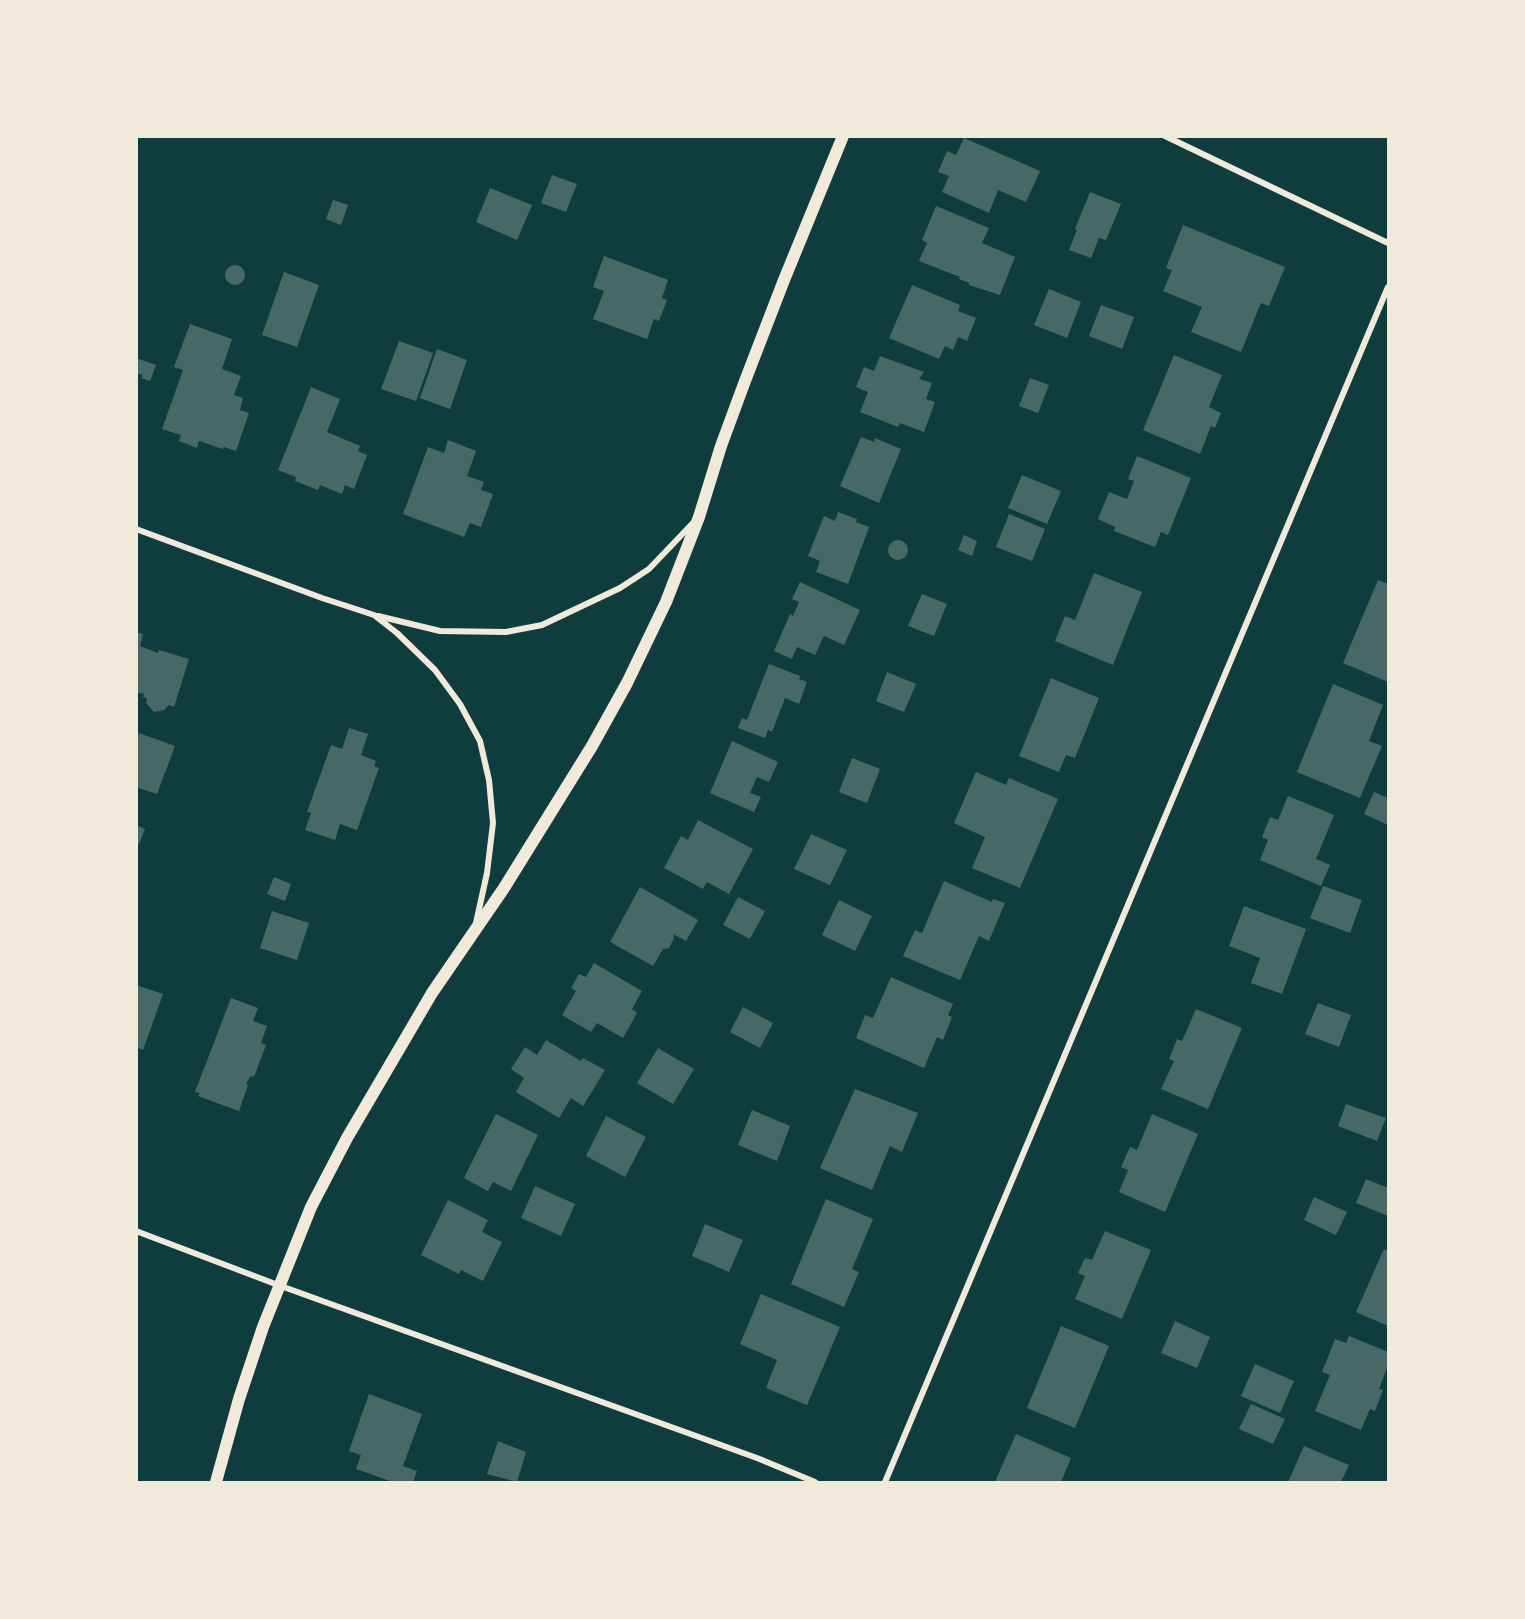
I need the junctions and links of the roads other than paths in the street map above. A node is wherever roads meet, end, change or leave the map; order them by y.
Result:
1 (843, 136) edge
2 (1166, 136) edge
3 (1389, 243) edge
4 (1389, 287) edge
5 (699, 518) junction
6 (136, 529) edge
7 (374, 615) junction
8 (475, 927) junction
9 (136, 1231) edge
10 (278, 1285) junction
11 (216, 1482) edge
12 (814, 1482) edge
13 (885, 1482) edge

1 - 5 main road
2 - 3 street
4 - 13 street
5 - 7 street
5 - 8 main road
6 - 7 street
7 - 8 street
8 - 10 main road
9 - 10 street
10 - 11 main road
10 - 12 street

